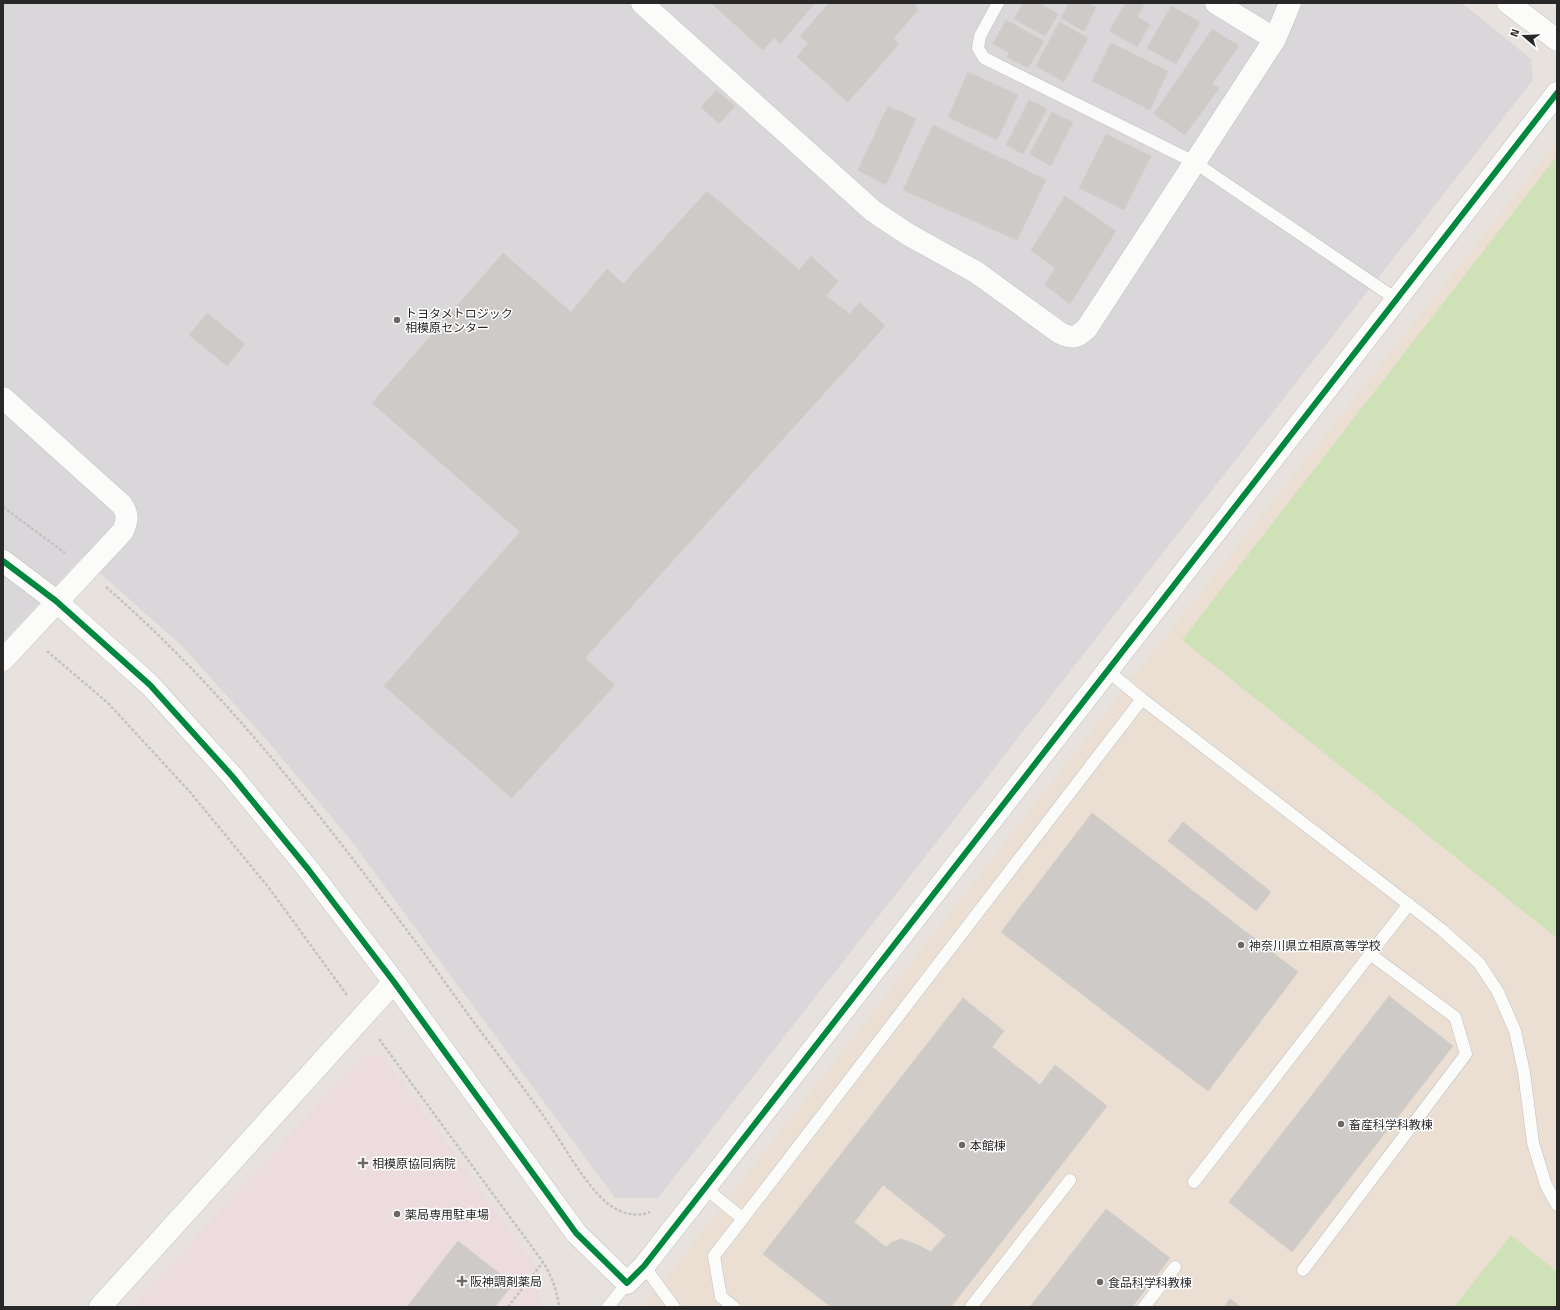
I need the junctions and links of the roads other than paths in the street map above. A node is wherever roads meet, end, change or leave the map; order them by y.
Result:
1 (642, 3) edge
2 (998, 3) edge
3 (1216, 3) edge
4 (1290, 3) edge
5 (1508, 3) edge
6 (1275, 39) junction
7 (1557, 40) edge
8 (1557, 93) edge
9 (1194, 162) junction
10 (1396, 299) junction
11 (3, 398) edge
12 (3, 561) edge
13 (56, 601) junction
14 (3, 660) edge
15 (1108, 671) junction
16 (1142, 699) junction
17 (1409, 904) junction
18 (1370, 954) junction
19 (394, 982) junction
20 (1070, 1180) dead end
21 (1194, 1182) dead end
22 (705, 1188) junction
23 (1557, 1205) edge
24 (742, 1218) junction
25 (644, 1266) junction
26 (1175, 1267) dead end
27 (1303, 1270) dead end
28 (627, 1283) junction
29 (100, 1307) edge
30 (608, 1307) edge
31 (674, 1307) edge
32 (734, 1307) edge
33 (971, 1307) edge
34 (1144, 1307) edge

1 - 9 street
2 - 9 lane
3 - 6 street
4 - 6 street
5 - 7 street
6 - 9 street
8 - 10 street
9 - 10 lane
10 - 15 street
11 - 13 street
12 - 13 street
13 - 14 street
13 - 19 street
15 - 16 lane
15 - 22 street
16 - 17 lane
16 - 24 lane
17 - 18 lane
17 - 23 lane
18 - 21 lane
18 - 27 lane
19 - 28 street
19 - 29 street
20 - 33 lane
22 - 24 lane
22 - 25 street
24 - 32 lane
25 - 28 street
25 - 31 lane
26 - 34 lane
28 - 30 lane

